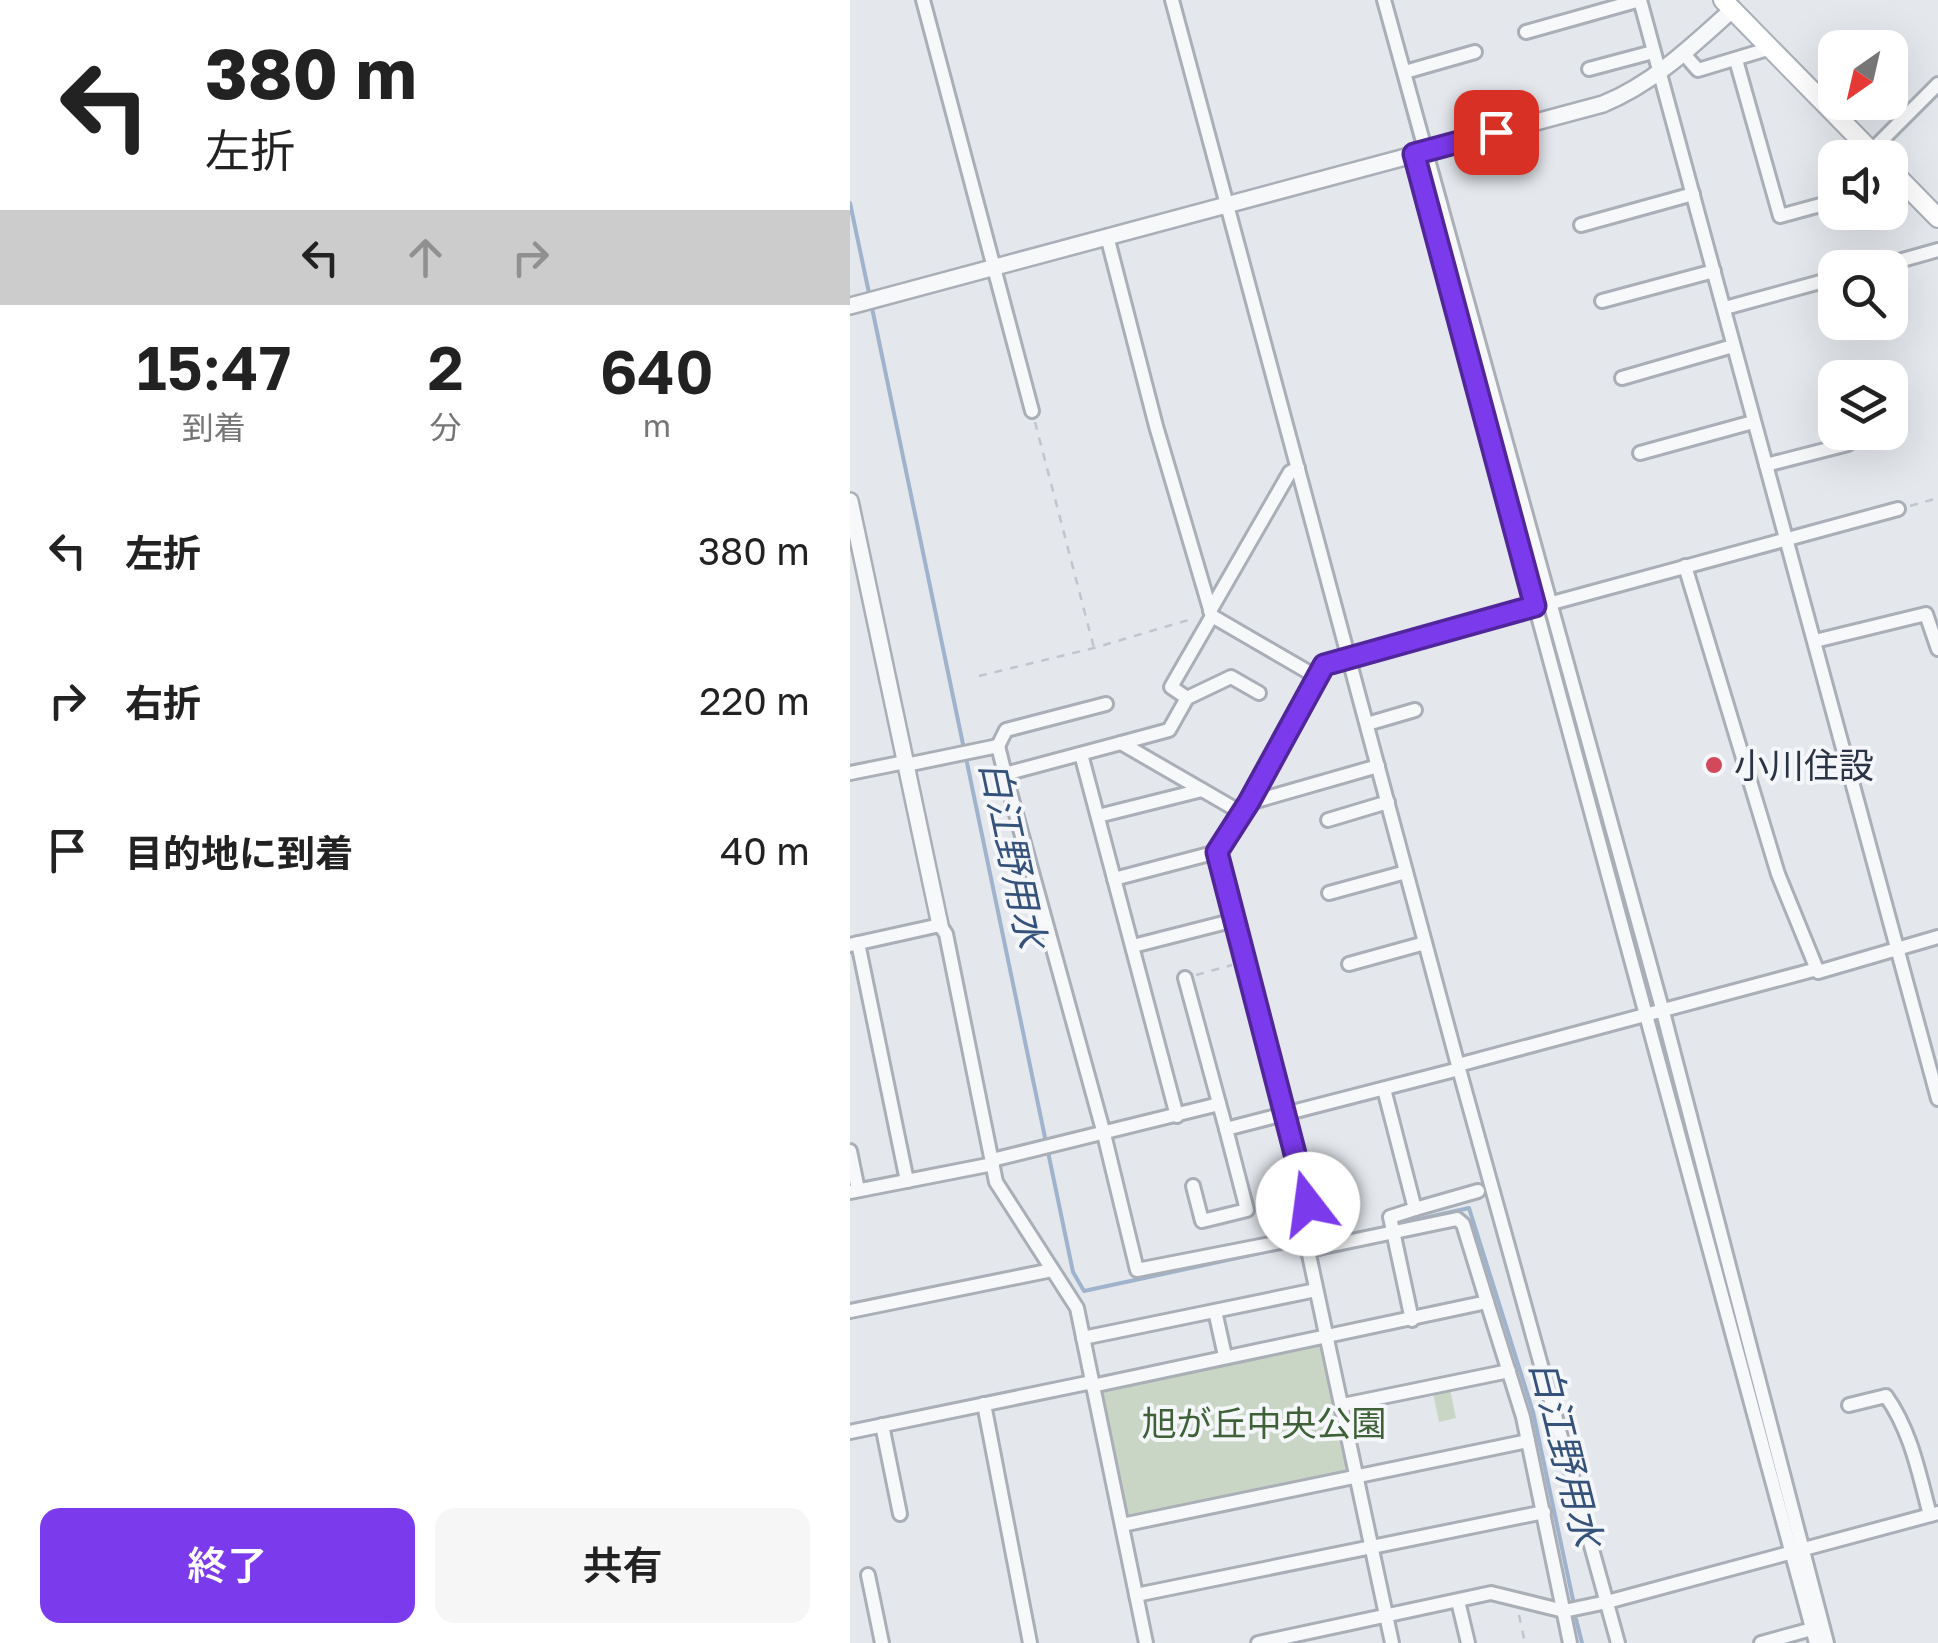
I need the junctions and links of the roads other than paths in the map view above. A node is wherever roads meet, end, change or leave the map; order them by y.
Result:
1 (923, 0) edge
2 (1172, 0) edge
3 (1384, 0) edge
4 (1640, 0) edge
5 (1728, 5) edge
6 (1526, 32) dead end
7 (1771, 48) junction
8 (1475, 52) dead end
9 (1653, 52) junction
10 (1684, 54) junction
11 (1736, 60) junction
12 (1588, 69) dead end
13 (1405, 72) junction
14 (1660, 73) junction
15 (1938, 84) edge
16 (1861, 140) edge
17 (1888, 140) edge
18 (1421, 152) junction
19 (1908, 191) edge
20 (1692, 194) junction
21 (1226, 203) junction
22 (1818, 206) edge
23 (1938, 218) edge
24 (1581, 225) dead end
25 (1108, 236) junction
26 (1938, 250) edge
27 (1908, 258) edge
28 (994, 267) junction
29 (1714, 271) junction
30 (1818, 283) edge
31 (1602, 301) dead end
32 (856, 304) edge
33 (1724, 308) junction
34 (1733, 346) junction
35 (1622, 378) dead end
36 (1032, 410) road end
37 (1753, 422) junction
38 (1825, 450) edge
39 (1640, 453) dead end
40 (1766, 465) junction
41 (1298, 468) junction
42 (850, 500) edge
43 (1898, 509) road end
44 (1787, 540) junction
45 (1685, 566) junction
46 (1550, 602) junction
47 (1535, 606) junction
48 (1211, 613) junction
49 (1815, 641) junction
50 (1938, 649) edge
51 (1349, 657) junction
52 (1317, 677) junction
53 (1259, 693) dead end
54 (1187, 698) junction
55 (1106, 704) dead end
56 (1415, 710) dead end
57 (1367, 724) junction
58 (1121, 742) junction
59 (998, 746) junction
60 (1081, 754) junction
61 (906, 764) junction
62 (1378, 766) junction
63 (850, 773) edge
64 (1005, 774) junction
65 (1202, 790) junction
66 (1388, 802) junction
67 (1246, 808) junction
68 (1098, 816) junction
69 (1328, 820) dead end
70 (1217, 852) junction
71 (1406, 872) junction
72 (1114, 879) junction
73 (1329, 893) dead end
74 (1234, 920) junction
75 (940, 925) junction
76 (1938, 937) edge
77 (1425, 943) junction
78 (854, 944) edge
79 (1132, 946) junction
80 (1898, 950) junction
81 (1349, 964) dead end
82 (1817, 970) junction
83 (1185, 978) road end
84 (1655, 1014) junction
85 (1459, 1067) junction
86 (1384, 1089) junction
87 (1938, 1100) edge
88 (1219, 1104) junction
89 (1285, 1114) junction
90 (1176, 1116) junction
91 (1226, 1129) junction
92 (1104, 1134) junction
93 (850, 1150) edge
94 (992, 1162) junction
95 (907, 1181) junction
96 (1193, 1186) dead end
97 (854, 1191) edge
98 (1478, 1192) dead end
99 (1415, 1209) junction
100 (1394, 1233) junction
101 (1318, 1241) junction
102 (1052, 1270) junction
103 (1316, 1290) junction
104 (1487, 1302) junction
105 (1215, 1310) junction
106 (850, 1311) edge
107 (1412, 1320) junction
108 (1082, 1338) junction
109 (1328, 1338) junction
110 (1225, 1356) junction
111 (1509, 1372) junction
112 (1092, 1384) junction
113 (984, 1404) junction
114 (1848, 1405) dead end
115 (1343, 1406) junction
116 (882, 1425) junction
117 (850, 1432) edge
118 (1528, 1440) junction
119 (1357, 1477) junction
120 (1544, 1512) junction
121 (900, 1514) dead end
122 (1934, 1514) edge
123 (1122, 1525) junction
124 (1372, 1546) junction
125 (1798, 1549) junction
126 (868, 1575) dead end
127 (1136, 1595) junction
128 (1458, 1601) junction
129 (1607, 1602) junction
130 (1564, 1611) junction
131 (1387, 1616) junction
132 (1814, 1636) edge
133 (882, 1643) edge
134 (1030, 1643) edge
135 (1146, 1643) edge
136 (1258, 1643) edge
137 (1392, 1643) edge
138 (1468, 1643) edge
139 (1570, 1643) edge
140 (1618, 1643) edge
141 (1760, 1643) edge
142 (1828, 1643) edge

1 - 28 street
2 - 21 street
3 - 13 street
4 - 6 street
4 - 9 street
5 - 7 main road
5 - 10 street
7 - 11 street
7 - 16 main road
8 - 13 street
9 - 12 street
9 - 14 street
10 - 11 street
10 - 14 street
11 - 22 street
13 - 18 street
14 - 18 street
14 - 20 street
15 - 17 street
18 - 21 street
18 - 46 street
18 - 47 street
19 - 23 main road
20 - 24 street
20 - 29 street
21 - 25 street
21 - 41 street
25 - 28 street
25 - 48 street
26 - 27 street
28 - 32 street
28 - 36 street
29 - 31 street
29 - 33 street
30 - 33 street
33 - 34 street
34 - 35 street
34 - 37 street
37 - 39 street
37 - 40 street
38 - 40 street
40 - 44 street
41 - 48 street
41 - 51 street
42 - 61 street
43 - 44 street
44 - 45 street
44 - 49 street
45 - 46 street
45 - 82 street
46 - 47 street
46 - 84 street
47 - 51 street
47 - 84 street
48 - 52 street
48 - 54 street
49 - 50 street
49 - 80 street
51 - 52 street
51 - 57 street
52 - 67 street
53 - 54 street
54 - 58 street
55 - 59 street
56 - 57 street
57 - 62 street
58 - 60 street
58 - 65 street
59 - 61 street
59 - 64 street
60 - 64 street
60 - 68 street
61 - 63 street
61 - 75 street
62 - 66 street
62 - 67 street
64 - 92 street
65 - 67 street
65 - 68 street
66 - 69 street
66 - 71 street
67 - 70 street
68 - 72 street
70 - 72 street
70 - 74 street
71 - 73 street
71 - 77 street
72 - 79 street
74 - 79 street
74 - 89 street
75 - 78 street
75 - 94 street
76 - 80 street
77 - 81 street
77 - 85 street
78 - 95 street
79 - 90 street
80 - 82 street
80 - 87 street
82 - 84 street
83 - 88 street
84 - 85 street
84 - 125 street
85 - 86 street
85 - 129 street
86 - 89 street
86 - 99 street
88 - 90 street
88 - 91 street
89 - 91 street
89 - 101 street
90 - 92 street
91 - 96 street
92 - 94 street
92 - 101 street
93 - 97 street
94 - 95 street
94 - 102 street
95 - 97 street
98 - 99 street
99 - 100 street
100 - 101 street
100 - 104 street
100 - 107 street
101 - 103 street
102 - 106 street
102 - 108 street
103 - 105 street
103 - 109 street
104 - 107 street
104 - 111 street
105 - 108 street
105 - 110 street
107 - 109 street
108 - 112 street
109 - 110 street
109 - 115 street
110 - 112 street
111 - 115 street
111 - 118 street
112 - 113 street
112 - 123 street
113 - 116 street
113 - 134 street
114 - 122 street
115 - 119 street
116 - 117 street
116 - 121 street
118 - 119 street
118 - 120 street
119 - 123 street
119 - 124 street
120 - 124 street
120 - 130 street
122 - 125 street
123 - 127 street
124 - 127 street
124 - 131 street
125 - 129 street
125 - 132 street
125 - 142 street
126 - 133 street
127 - 135 street
128 - 130 street
128 - 131 street
128 - 138 street
129 - 130 street
129 - 140 street
130 - 139 street
131 - 136 street
131 - 137 street
132 - 141 street

